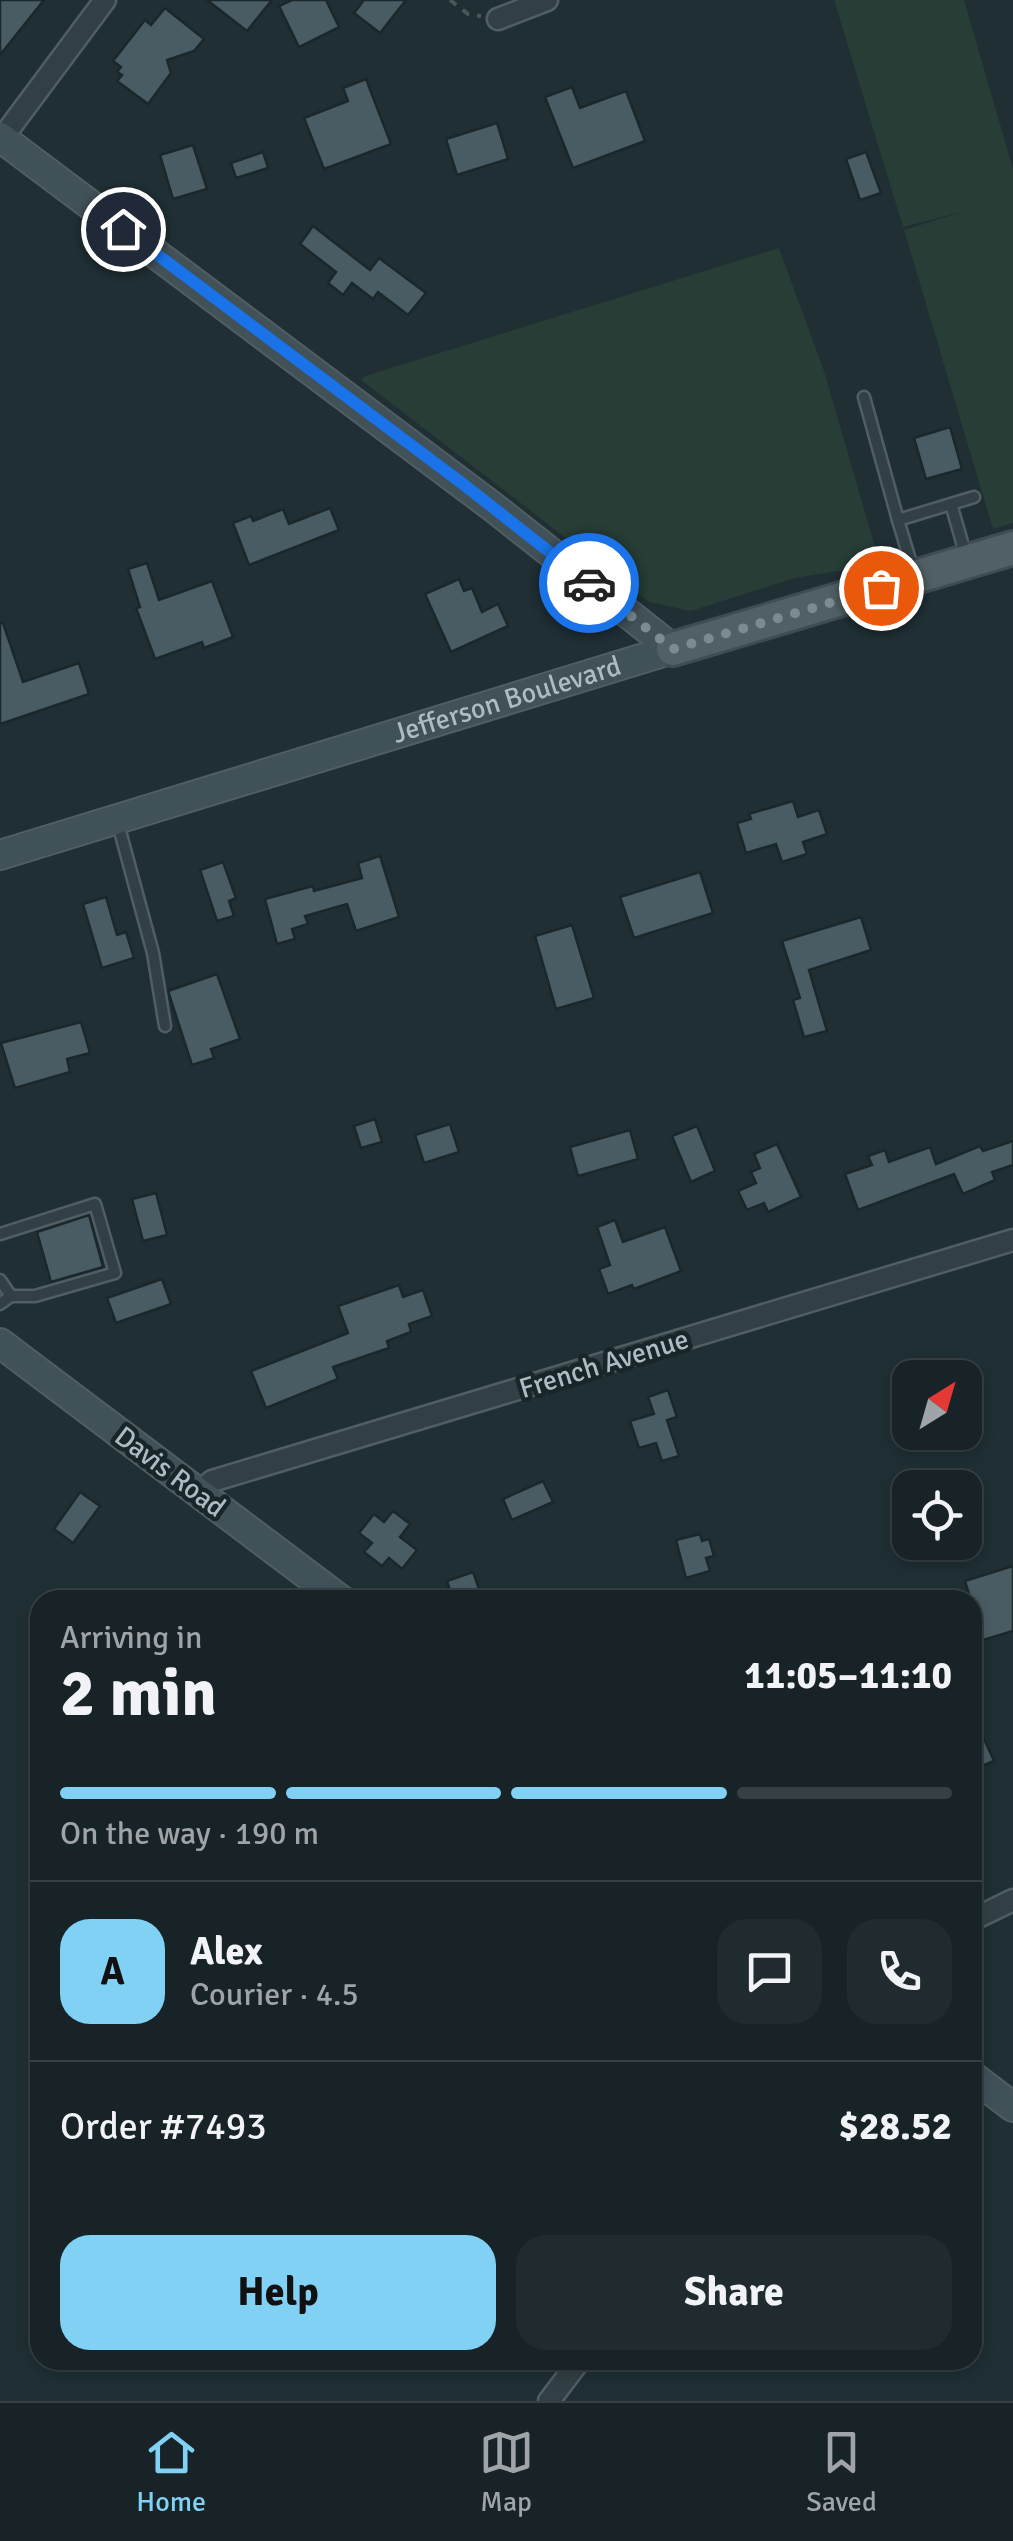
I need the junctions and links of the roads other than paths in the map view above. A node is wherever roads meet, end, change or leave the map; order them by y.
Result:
1 (105, 0) edge
2 (547, 0) edge
3 (498, 19) road end
4 (1, 139) edge
5 (864, 397) dead end
6 (974, 497) dead end
7 (951, 504) junction
8 (898, 520) junction
9 (1013, 548) edge
10 (968, 562) junction
11 (916, 578) junction
12 (663, 652) junction
13 (117, 819) junction
14 (0, 855) edge
15 (165, 1026) dead end
16 (0, 1234) edge
17 (1013, 1240) edge
18 (0, 1280) edge
19 (10, 1296) junction
20 (0, 1304) edge
21 (0, 1343) edge
22 (198, 1492) junction
23 (328, 1590) edge
24 (1013, 1900) edge
25 (982, 1915) edge
26 (982, 2083) edge
27 (1013, 2106) edge
28 (572, 2370) edge
29 (549, 2401) edge

1 - 4 street
2 - 3 street
4 - 12 street
5 - 8 lane
6 - 7 lane
7 - 8 lane
7 - 10 lane
8 - 11 lane
9 - 10 main road, Jefferson Boulevard
10 - 11 main road, Jefferson Boulevard
11 - 12 main road, Jefferson Boulevard
12 - 13 street, Jefferson Boulevard
13 - 14 street, Jefferson Boulevard
13 - 15 lane
16 - 19 lane
17 - 22 street, French Avenue
18 - 19 lane
19 - 20 lane
21 - 22 street, Davis Road
22 - 23 street, Davis Road
24 - 25 street
26 - 27 street
28 - 29 street

